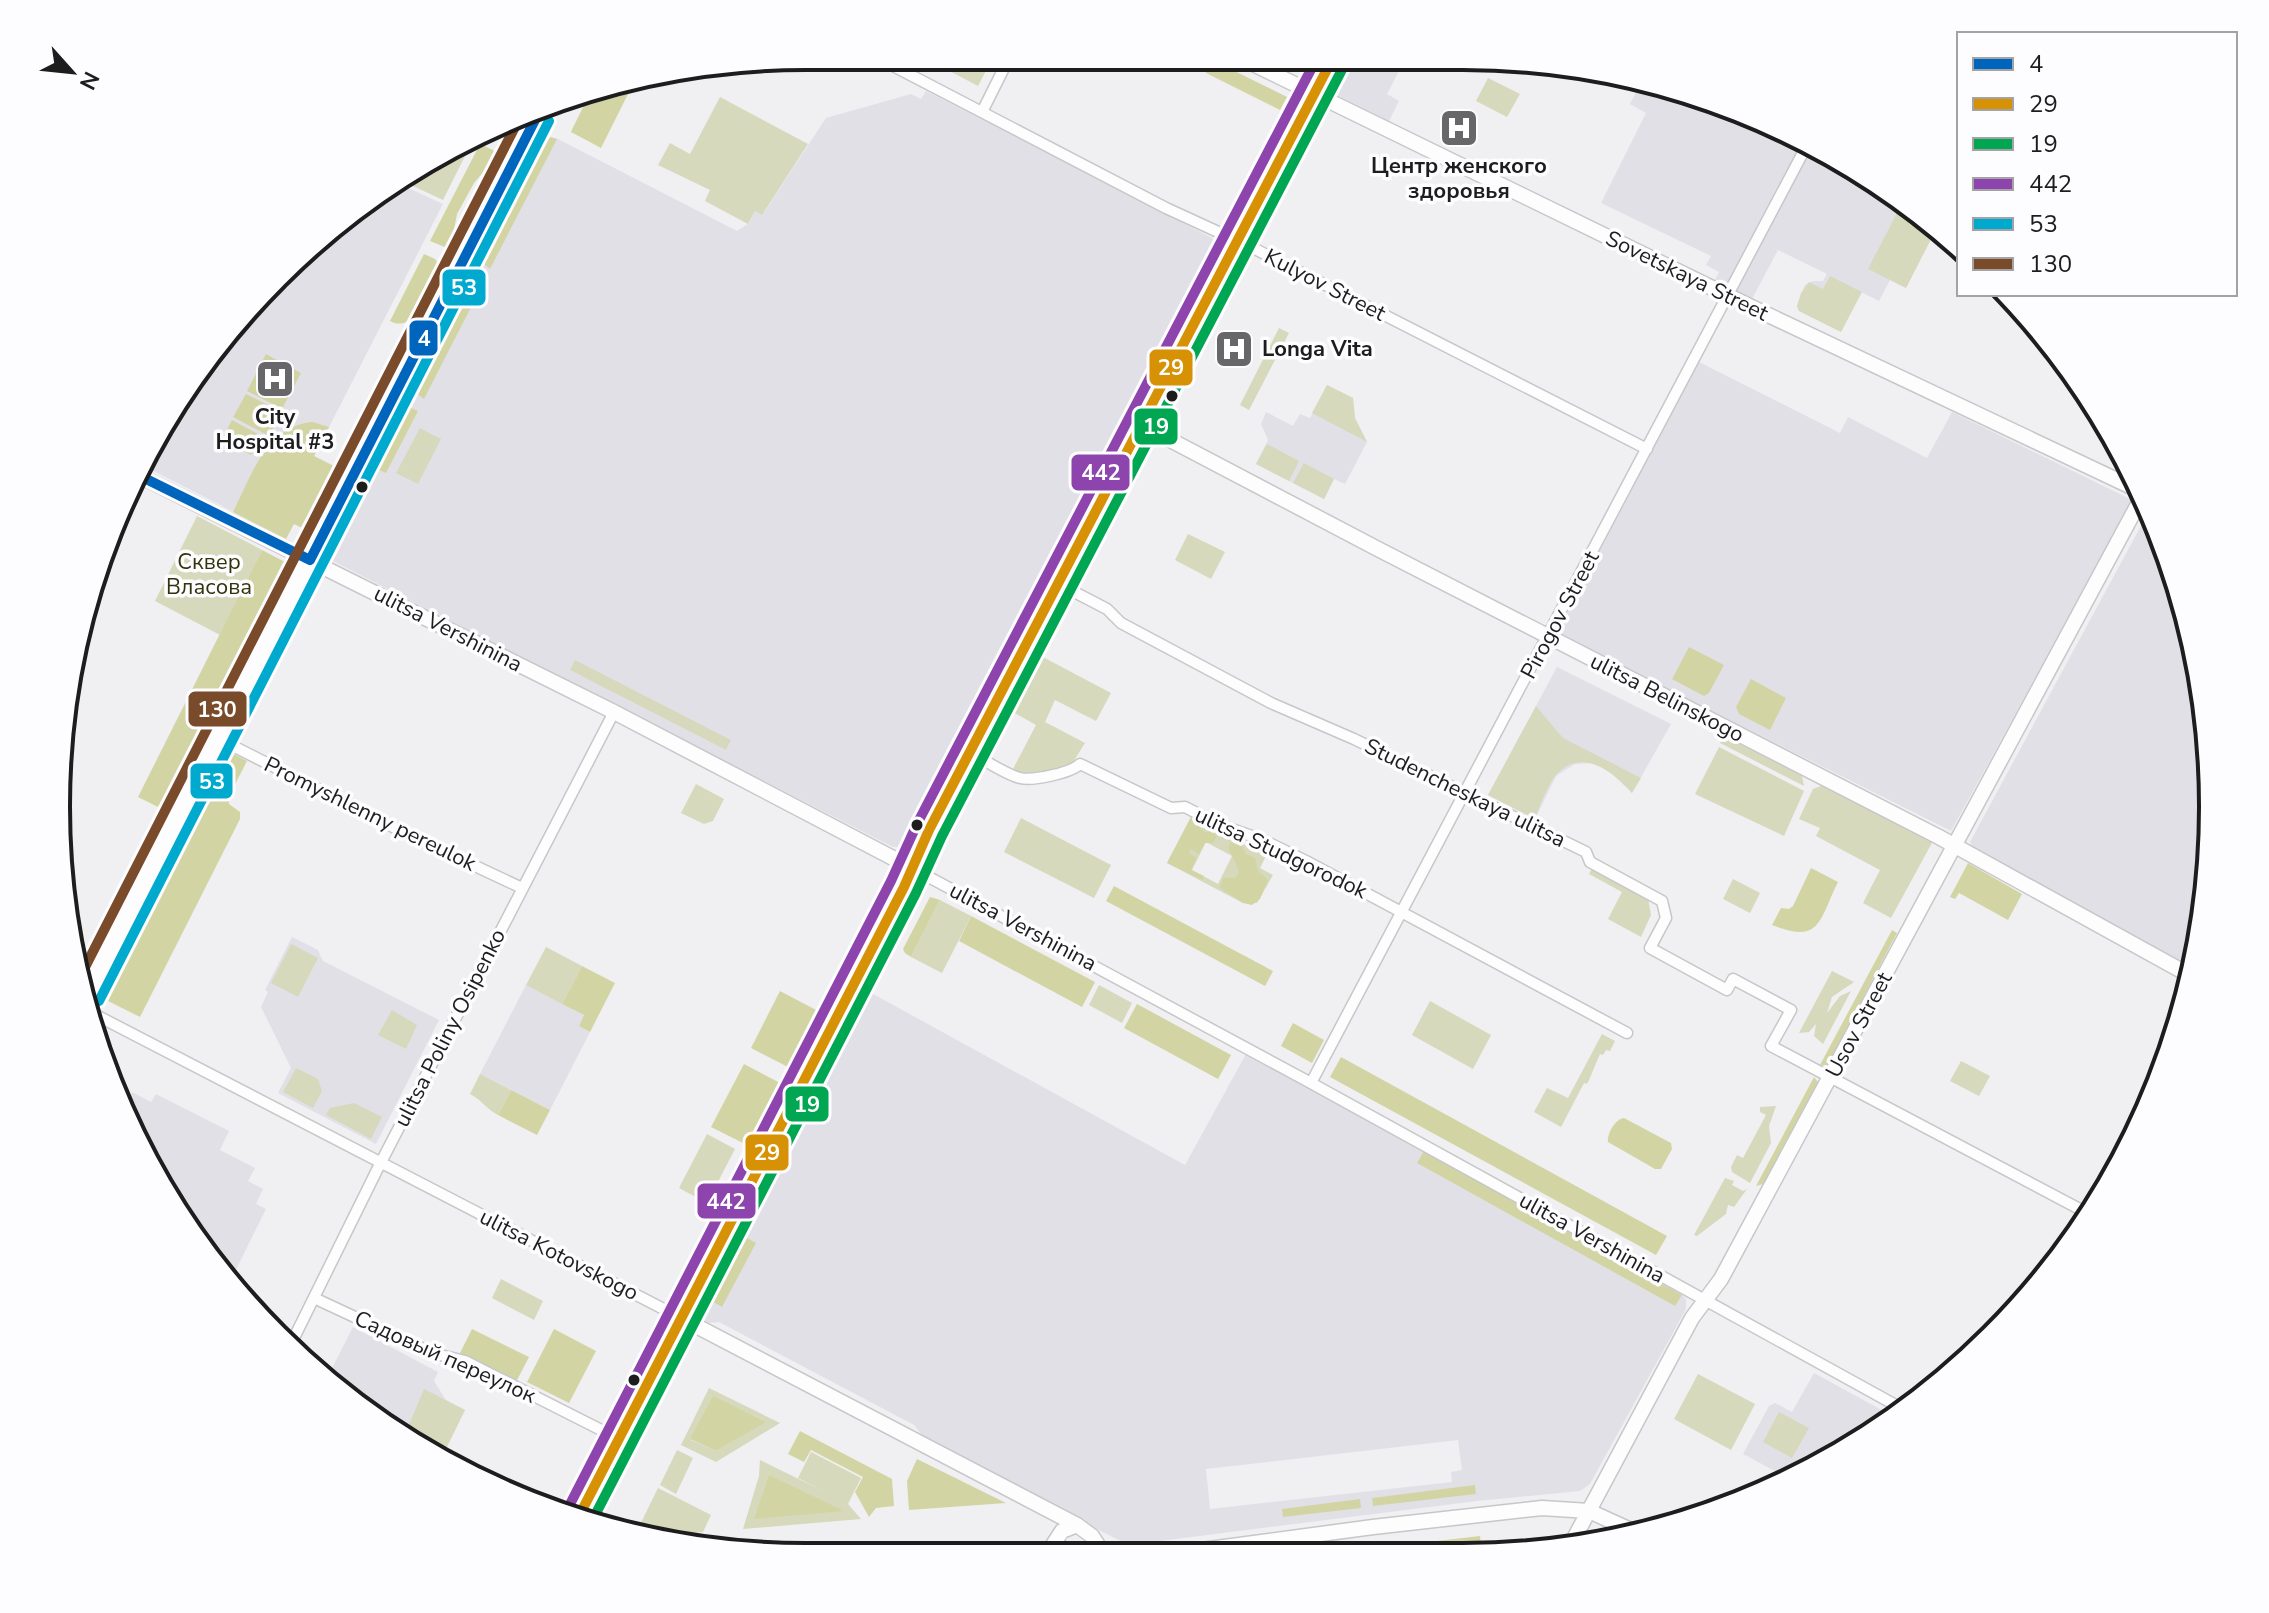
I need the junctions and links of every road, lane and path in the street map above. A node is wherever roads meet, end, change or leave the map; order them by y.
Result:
1 (901, 70) edge
2 (1003, 70) edge
3 (1265, 70) edge
4 (1327, 70) edge
5 (1314, 94) junction
6 (982, 112) junction
7 (533, 123) edge
8 (1802, 154) edge
9 (1237, 241) junction
10 (1727, 295) junction
11 (1140, 424) junction
12 (1647, 449) junction
13 (147, 479) edge
14 (2124, 483) edge
15 (2136, 509) edge
16 (310, 560) junction
17 (1057, 583) junction
18 (1549, 637) junction
19 (614, 712) junction
20 (219, 739) junction
21 (970, 752) junction
22 (1467, 793) junction
23 (1956, 847) junction
24 (912, 868) junction
25 (522, 888) junction
26 (1403, 912) junction
27 (2180, 970) edge
28 (92, 985) edge
29 (101, 1018) edge
30 (1627, 1033) dead end
31 (1831, 1079) junction
32 (1311, 1083) junction
33 (381, 1163) junction
34 (2079, 1209) edge
35 (314, 1298) junction
36 (1706, 1301) junction
37 (681, 1318) junction
38 (295, 1336) edge
39 (1893, 1404) edge
40 (619, 1439) junction
41 (583, 1508) edge
42 (1589, 1511) junction
43 (1077, 1525) junction
44 (1621, 1526) edge
45 (1577, 1534) edge
46 (1054, 1543) edge
47 (1097, 1543) edge
48 (1260, 1543) edge

1 - 6 street, Kulyov Street
2 - 6 street
3 - 5 street, Sovetskaya Street
4 - 5 street
5 - 9 street
5 - 10 street, Sovetskaya Street
6 - 9 street, Kulyov Street
7 - 16 main road
8 - 10 street, Pirogov Street
9 - 11 street
9 - 12 street, Kulyov Street
10 - 12 street, Pirogov Street
10 - 14 street, Sovetskaya Street
11 - 17 street
11 - 18 street, ulitsa Belinskogo
12 - 18 street, Pirogov Street
13 - 16 street, ulitsa Vershinina
15 - 23 street, Usov Street
16 - 19 street, ulitsa Vershinina
16 - 20 main road
17 - 21 street
17 - 22 street, Studencheskaya ulitsa
18 - 22 street, Pirogov Street
18 - 23 street, ulitsa Belinskogo
19 - 24 street, ulitsa Vershinina
19 - 25 street, ulitsa Poliny Osipenko
20 - 25 street, Promyshlenny pereulok
20 - 28 main road
21 - 24 street
21 - 26 street, ulitsa Studgorodok
22 - 26 street, Pirogov Street
22 - 31 street, Studencheskaya ulitsa
23 - 27 street, ulitsa Belinskogo
23 - 31 street, Usov Street
24 - 32 street, ulitsa Vershinina
24 - 37 street
25 - 33 street, ulitsa Poliny Osipenko
26 - 30 street, ulitsa Studgorodok
26 - 32 street, Pirogov Street
29 - 33 street, ulitsa Kotovskogo
31 - 34 street, Studencheskaya ulitsa
31 - 36 street, Usov Street
32 - 36 street, ulitsa Vershinina
33 - 35 street, ulitsa Poliny Osipenko
33 - 37 street, ulitsa Kotovskogo
35 - 38 street, ulitsa Poliny Osipenko
35 - 40 street, Садовый переулок
36 - 39 street, ulitsa Vershinina
36 - 42 street, Usov Street
37 - 40 street
37 - 43 street, ulitsa Kotovskogo
40 - 41 street
42 - 44 street
42 - 45 street, Usov Street
42 - 48 street
43 - 46 street
43 - 47 street, ulitsa Kotovskogo

